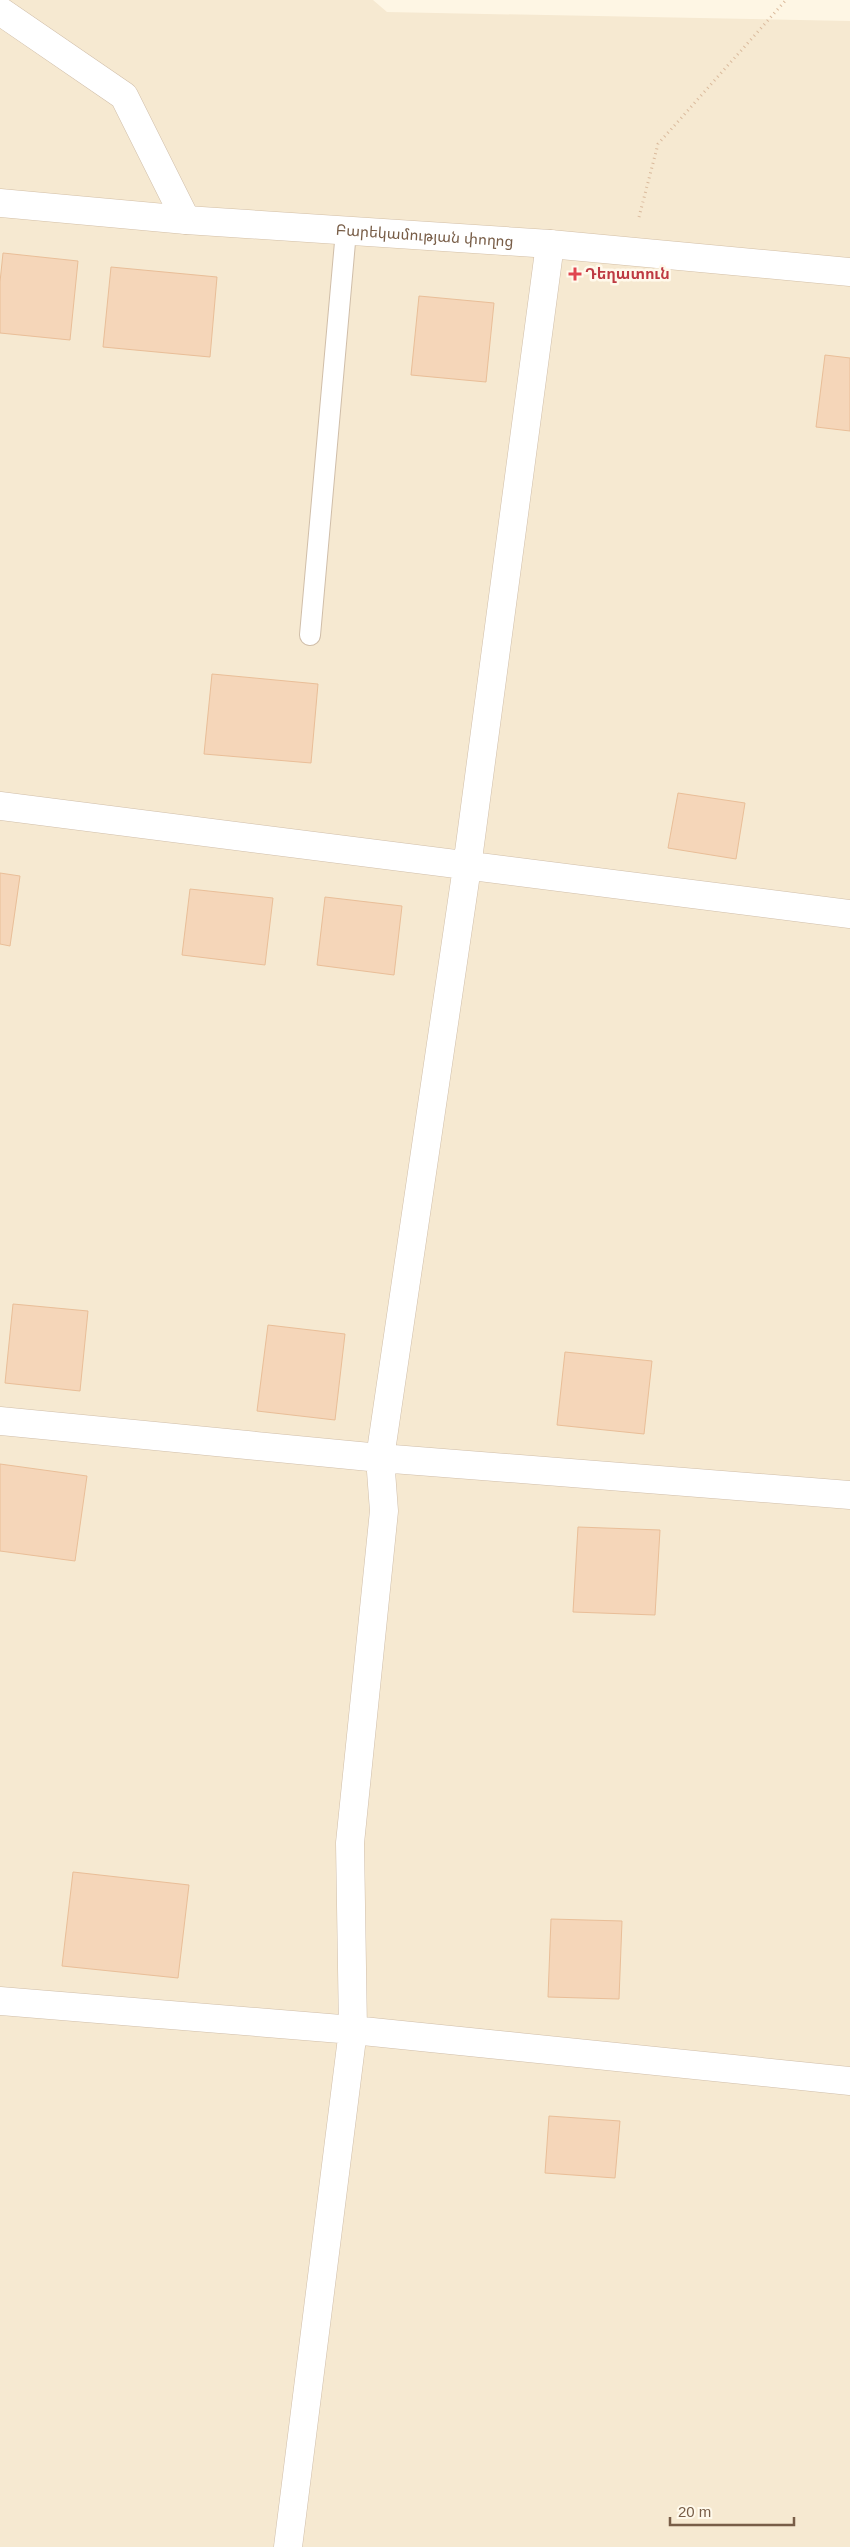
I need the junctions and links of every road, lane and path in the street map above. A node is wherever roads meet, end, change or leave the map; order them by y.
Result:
1 (786, 0) edge
2 (0, 11) edge
3 (0, 202) edge
4 (186, 220) junction
5 (346, 231) junction
6 (550, 244) junction
7 (630, 251) junction
8 (850, 272) edge
9 (310, 635) dead end
10 (0, 806) edge
11 (467, 867) junction
12 (850, 914) edge
13 (0, 1421) edge
14 (380, 1458) junction
15 (850, 1495) edge
16 (0, 2001) edge
17 (353, 2030) junction
18 (850, 2081) edge
19 (288, 2547) edge

1 - 7 path
2 - 4 street
3 - 4 street, Բարեկամության փողոց
4 - 5 street, Բարեկամության փողոց
5 - 6 street, Բարեկամության փողոց
5 - 9 lane
6 - 7 street, Բարեկամության փողոց
6 - 11 street
7 - 8 street, Բարեկամության փողոց
10 - 11 street
11 - 12 street
11 - 14 street
13 - 14 street
14 - 15 street
14 - 17 street
16 - 17 street
17 - 18 street
17 - 19 street

